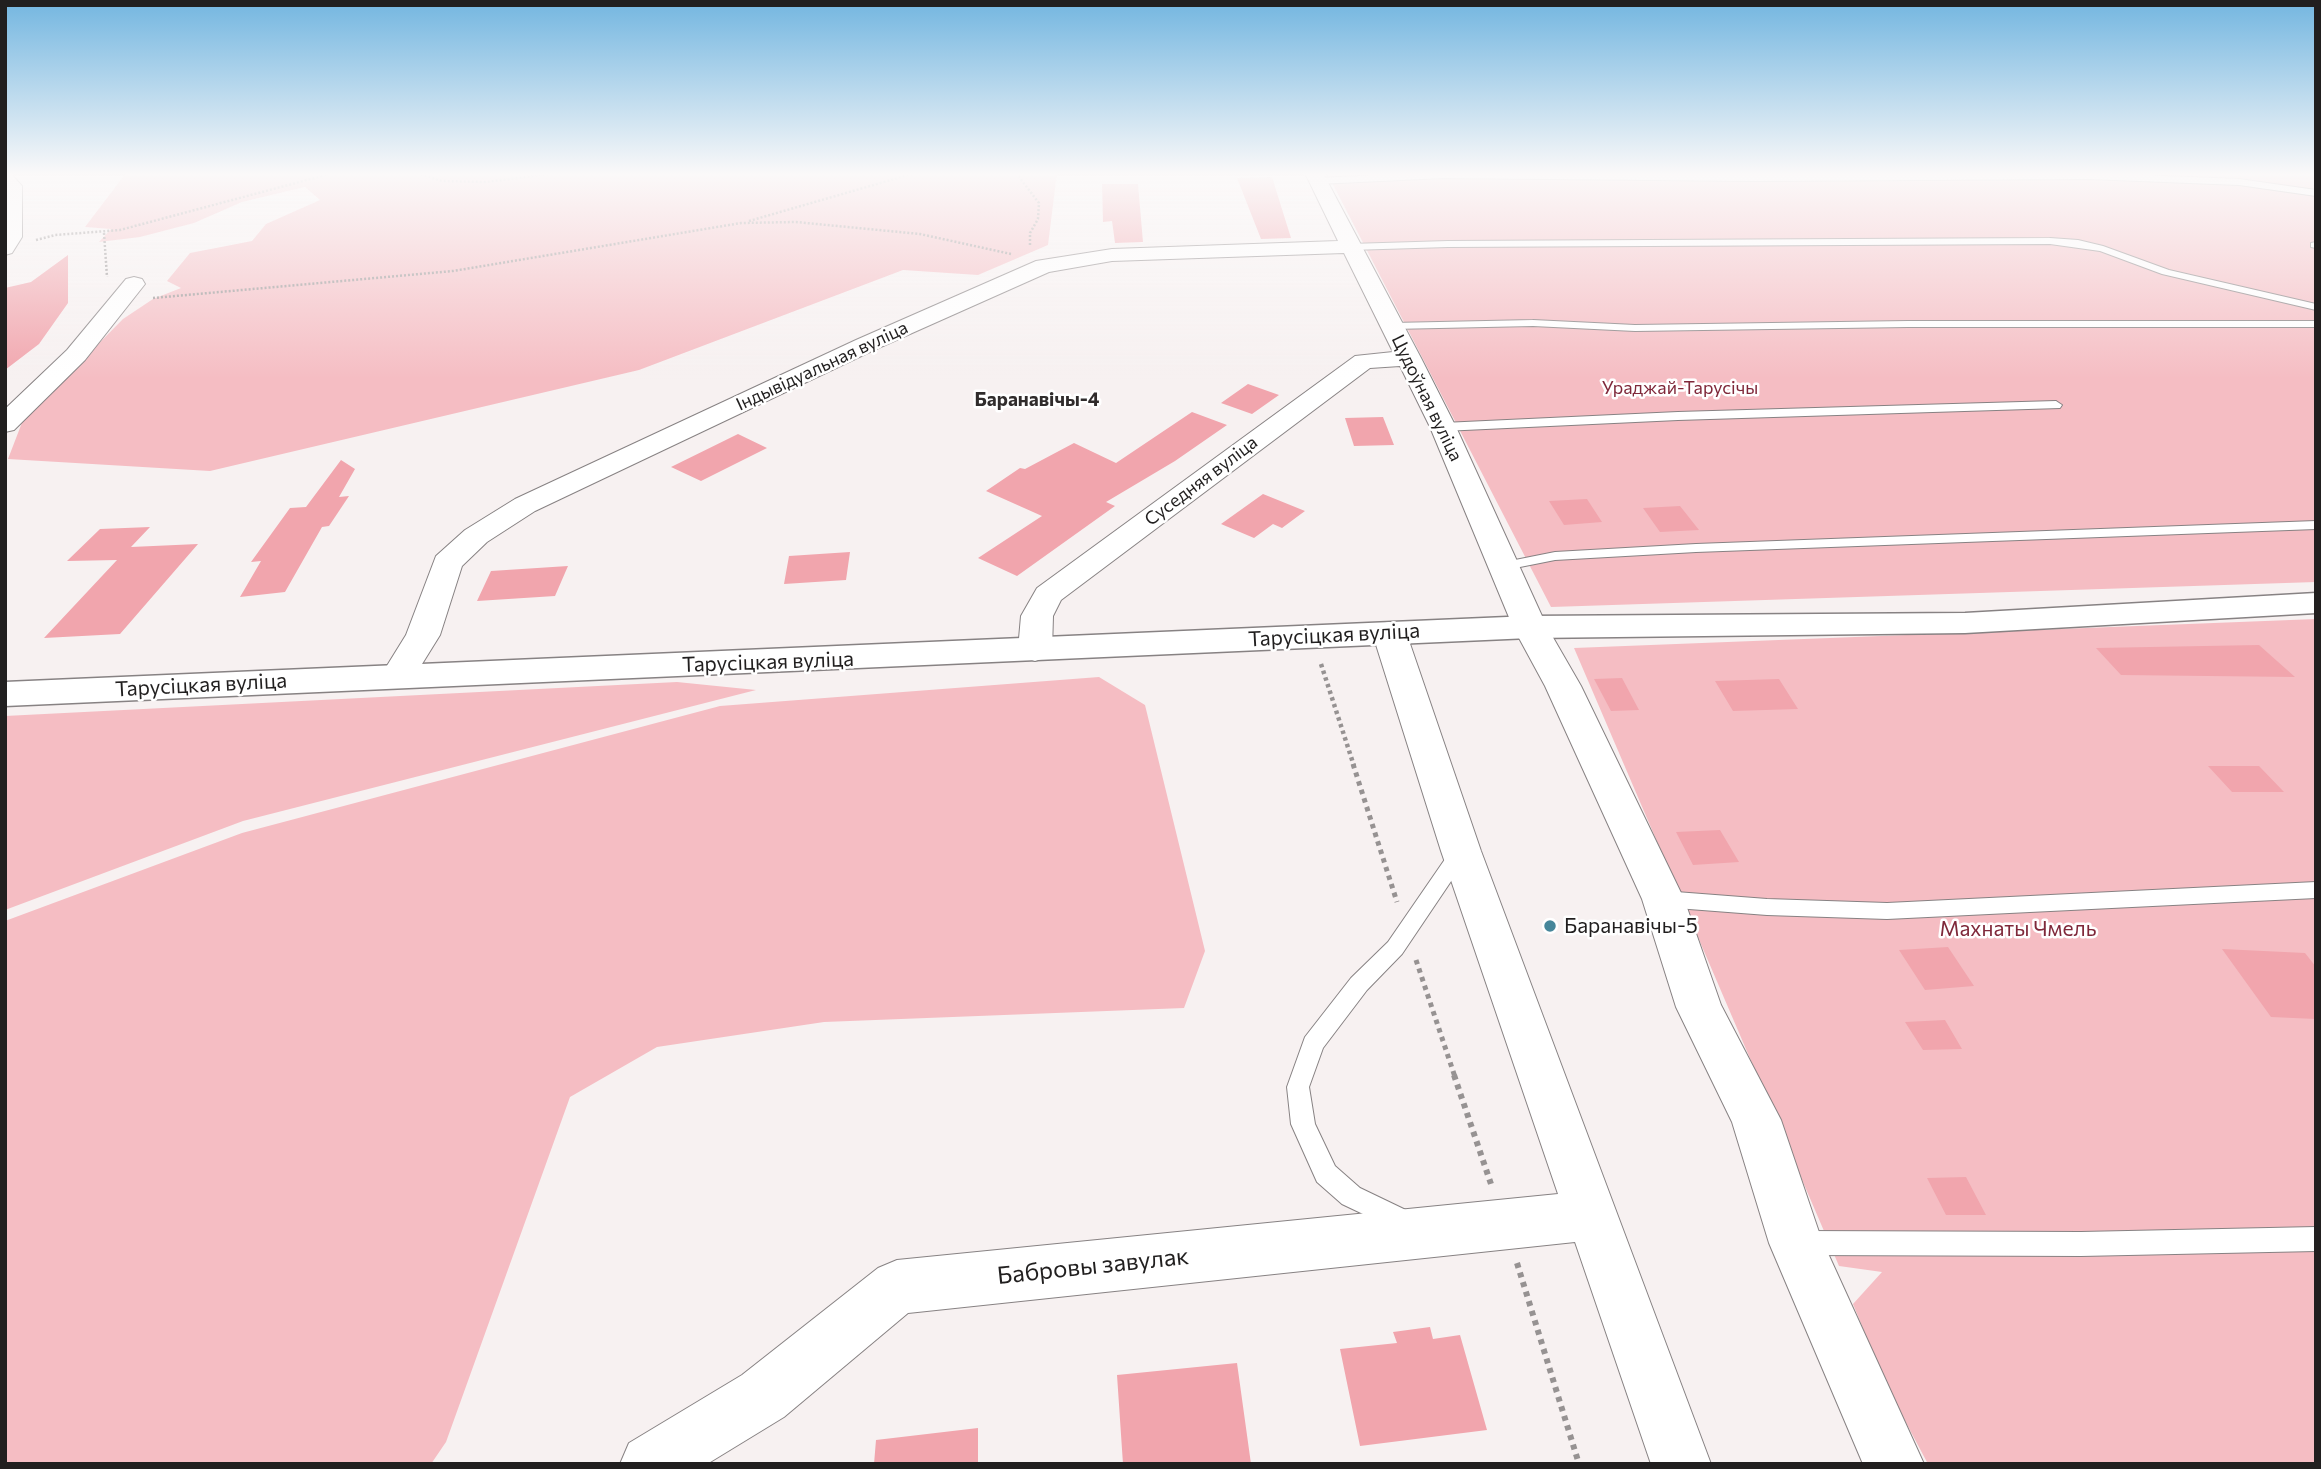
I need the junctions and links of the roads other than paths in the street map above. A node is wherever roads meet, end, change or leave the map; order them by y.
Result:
1 (1347, 242) edge
2 (1942, 242) edge
3 (2054, 242) edge
4 (1350, 247) junction
5 (128, 293) road end
6 (2316, 307) edge
7 (2316, 324) edge
8 (1392, 327) junction
9 (1409, 358) junction
10 (2056, 405) dead end
11 (5, 424) edge
12 (1443, 427) junction
13 (2316, 525) edge
14 (1505, 566) junction
15 (2316, 603) edge
16 (1530, 627) junction
17 (1389, 632) junction
18 (1035, 650) junction
19 (397, 677) junction
20 (5, 694) edge
21 (1461, 851) junction
22 (2316, 890) edge
23 (1663, 899) junction
24 (1592, 1215) junction
25 (1424, 1231) junction
26 (2316, 1239) edge
27 (1796, 1243) junction
28 (650, 1464) edge
29 (1681, 1464) edge
30 (1894, 1464) edge

1 - 4 street, Цудоўная вуліца
2 - 4 lane
3 - 6 lane
4 - 8 street, Цудоўная вуліца
4 - 19 street, Індывідуальная вуліца
5 - 11 street
7 - 8 lane
8 - 9 street, Цудоўная вуліца
9 - 12 street, Цудоўная вуліца
9 - 18 street, Суседняя вуліца
10 - 12 lane
12 - 14 street, Цудоўная вуліца
13 - 14 lane
14 - 16 street, Цудоўная вуліца
15 - 16 street, Тарусіцкая вуліца
16 - 17 street, Тарусіцкая вуліца
16 - 23 street, Цудоўная вуліца
17 - 18 street, Тарусіцкая вуліца
17 - 21 street
18 - 19 street, Тарусіцкая вуліца
19 - 20 street, Тарусіцкая вуліца
21 - 24 street
21 - 25 lane
22 - 23 lane
23 - 27 street, Цудоўная вуліца
24 - 25 street, Бабровы завулак
24 - 29 street
25 - 28 street, Бабровы завулак
26 - 27 lane
27 - 30 street, Цудоўная вуліца

